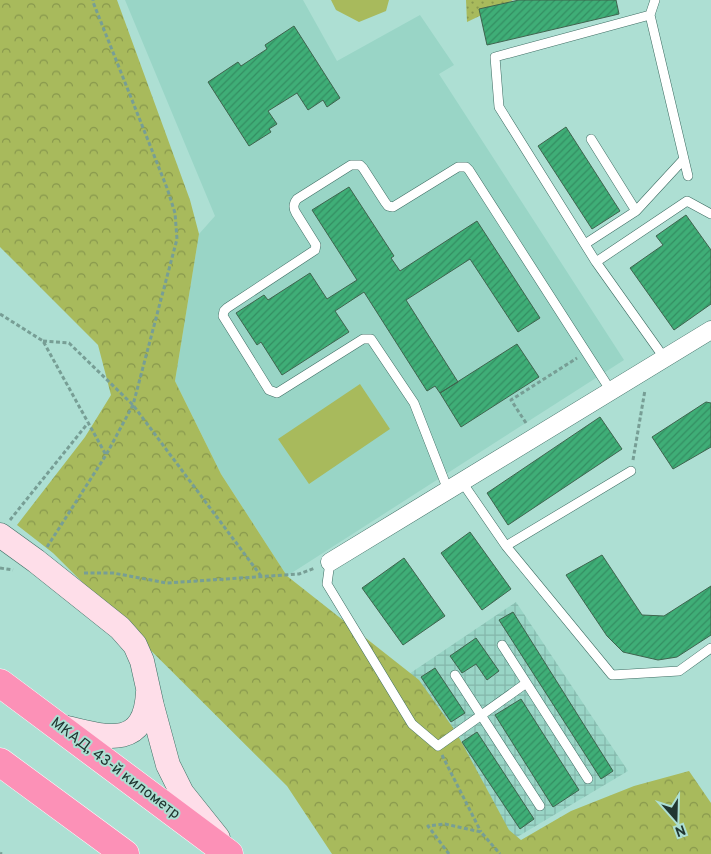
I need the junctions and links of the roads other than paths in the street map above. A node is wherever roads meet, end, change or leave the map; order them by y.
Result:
1 (655, 0) edge
2 (650, 15) junction
3 (590, 139) dead end
4 (683, 160) junction
5 (688, 176) dead end
6 (636, 211) junction
7 (711, 214) edge
8 (585, 244) junction
9 (596, 262) junction
10 (711, 330) edge
11 (665, 359) junction
12 (611, 391) junction
13 (631, 470) road end
14 (455, 486) junction
15 (3, 530) edge
16 (506, 546) junction
17 (330, 562) joint
18 (502, 645) dead end
19 (711, 648) edge
20 (455, 675) dead end
21 (0, 683) edge
22 (526, 684) junction
23 (149, 688) junction
24 (481, 715) junction
25 (55, 724) junction
26 (0, 762) edge
27 (588, 779) dead end
28 (540, 806) dead end
29 (125, 854) edge
30 (229, 854) edge
31 (234, 854) edge

1 - 2 lane
2 - 4 lane
2 - 8 lane
3 - 6 lane
4 - 5 lane
4 - 6 lane
6 - 8 lane
7 - 9 lane
8 - 9 lane
9 - 11 lane
10 - 11 street
11 - 12 street
12 - 14 street
12 - 14 lane
13 - 16 lane
14 - 16 lane
14 - 17 street
15 - 23 street
16 - 19 lane
17 - 24 lane
18 - 22 lane
20 - 24 lane
21 - 25 highway, МКАД, 43-й километр
22 - 24 lane
22 - 27 lane
23 - 25 street
23 - 31 street
24 - 28 lane
25 - 30 highway, МКАД, 43-й километр
26 - 29 highway

